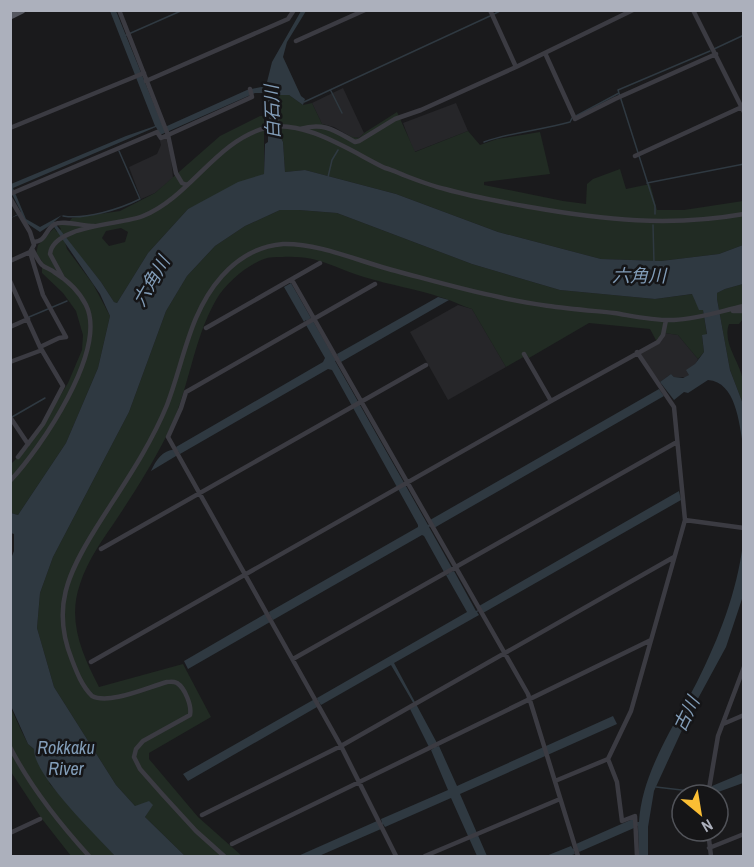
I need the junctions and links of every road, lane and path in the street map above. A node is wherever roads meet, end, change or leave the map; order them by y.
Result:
1 (22, 10) edge
2 (119, 10) edge
3 (294, 10) edge
4 (365, 10) edge
5 (633, 10) edge
6 (693, 10) edge
7 (491, 14) edge
8 (10, 16) edge
9 (296, 41) dead end
10 (714, 50) junction
11 (545, 53) junction
12 (516, 67) junction
13 (143, 73) junction
14 (146, 81) junction
15 (249, 89) dead end
16 (743, 108) edge
17 (10, 128) edge
18 (300, 129) junction
19 (167, 132) junction
20 (635, 156) dead end
21 (187, 185) junction
22 (12, 198) edge
23 (744, 214) edge
24 (102, 226) junction
25 (34, 243) junction
26 (31, 250) junction
27 (10, 261) edge
28 (320, 263) dead end
29 (63, 278) junction
30 (10, 280) edge
31 (292, 280) junction
32 (375, 284) dead end
33 (744, 306) edge
34 (728, 311) junction
35 (744, 311) edge
36 (27, 318) junction
37 (310, 320) junction
38 (666, 320) junction
39 (10, 327) edge
40 (206, 328) dead end
41 (41, 348) junction
42 (637, 352) junction
43 (524, 354) dead end
44 (10, 362) edge
45 (426, 365) dead end
46 (551, 401) junction
47 (357, 404) junction
48 (11, 420) edge
49 (677, 442) junction
50 (28, 444) junction
51 (18, 457) dead end
52 (10, 481) edge
53 (403, 485) junction
54 (200, 493) junction
55 (685, 520) junction
56 (744, 528) edge
57 (101, 549) dead end
58 (674, 557) junction
59 (451, 570) junction
60 (246, 575) junction
61 (651, 640) junction
62 (504, 653) junction
63 (293, 659) junction
64 (91, 662) dead end
65 (744, 667) edge
66 (530, 700) junction
67 (744, 715) edge
68 (723, 724) junction
69 (341, 746) junction
70 (10, 747) edge
71 (608, 759) junction
72 (555, 781) junction
73 (360, 783) junction
74 (709, 783) edge
75 (560, 799) junction
76 (202, 815) dead end
77 (40, 819) dead end
78 (10, 832) edge
79 (744, 834) edge
80 (709, 843) edge
81 (232, 844) dead end
82 (709, 848) junction
83 (576, 852) edge
84 (88, 856) edge
85 (224, 856) edge
86 (396, 856) edge
87 (425, 856) edge
88 (637, 856) edge
89 (711, 856) edge

1 - 8 main road
2 - 13 street
3 - 14 street
4 - 9 street
5 - 11 street
6 - 10 street
7 - 12 street
10 - 11 street
10 - 16 street
11 - 12 street
12 - 18 street
13 - 14 street
13 - 17 street
14 - 19 street
15 - 19 street
16 - 20 street
18 - 21 street
18 - 23 street
19 - 21 street
19 - 22 street
21 - 24 street
22 - 25 street
24 - 25 street
24 - 29 street
25 - 26 street
26 - 27 street
26 - 29 street
26 - 41 street
28 - 31 street
29 - 52 street
30 - 36 street
31 - 37 street
31 - 40 street
32 - 37 street
33 - 34 street
34 - 35 street
34 - 38 street
36 - 39 street
36 - 41 street
37 - 47 street
37 - 54 street
38 - 42 street
38 - 85 street
41 - 44 street
41 - 50 street
42 - 46 street
42 - 49 street
43 - 46 street
45 - 47 street
46 - 53 street
47 - 53 street
47 - 54 street
48 - 50 street
49 - 55 street
49 - 59 street
50 - 51 street
53 - 59 street
53 - 60 street
54 - 57 street
54 - 60 street
55 - 56 street
55 - 58 street
58 - 61 street
58 - 62 street
59 - 62 street
59 - 63 street
60 - 63 street
60 - 64 street
61 - 66 street
61 - 71 street
62 - 66 street
62 - 69 street
63 - 69 street
65 - 68 street
66 - 72 street
66 - 73 street
67 - 68 street
68 - 74 street
69 - 73 street
69 - 76 street
70 - 84 street
71 - 72 street
71 - 88 street
72 - 75 street
73 - 81 street
73 - 86 street
75 - 83 street
75 - 87 street
77 - 78 street
79 - 82 street
80 - 82 street
82 - 89 street

